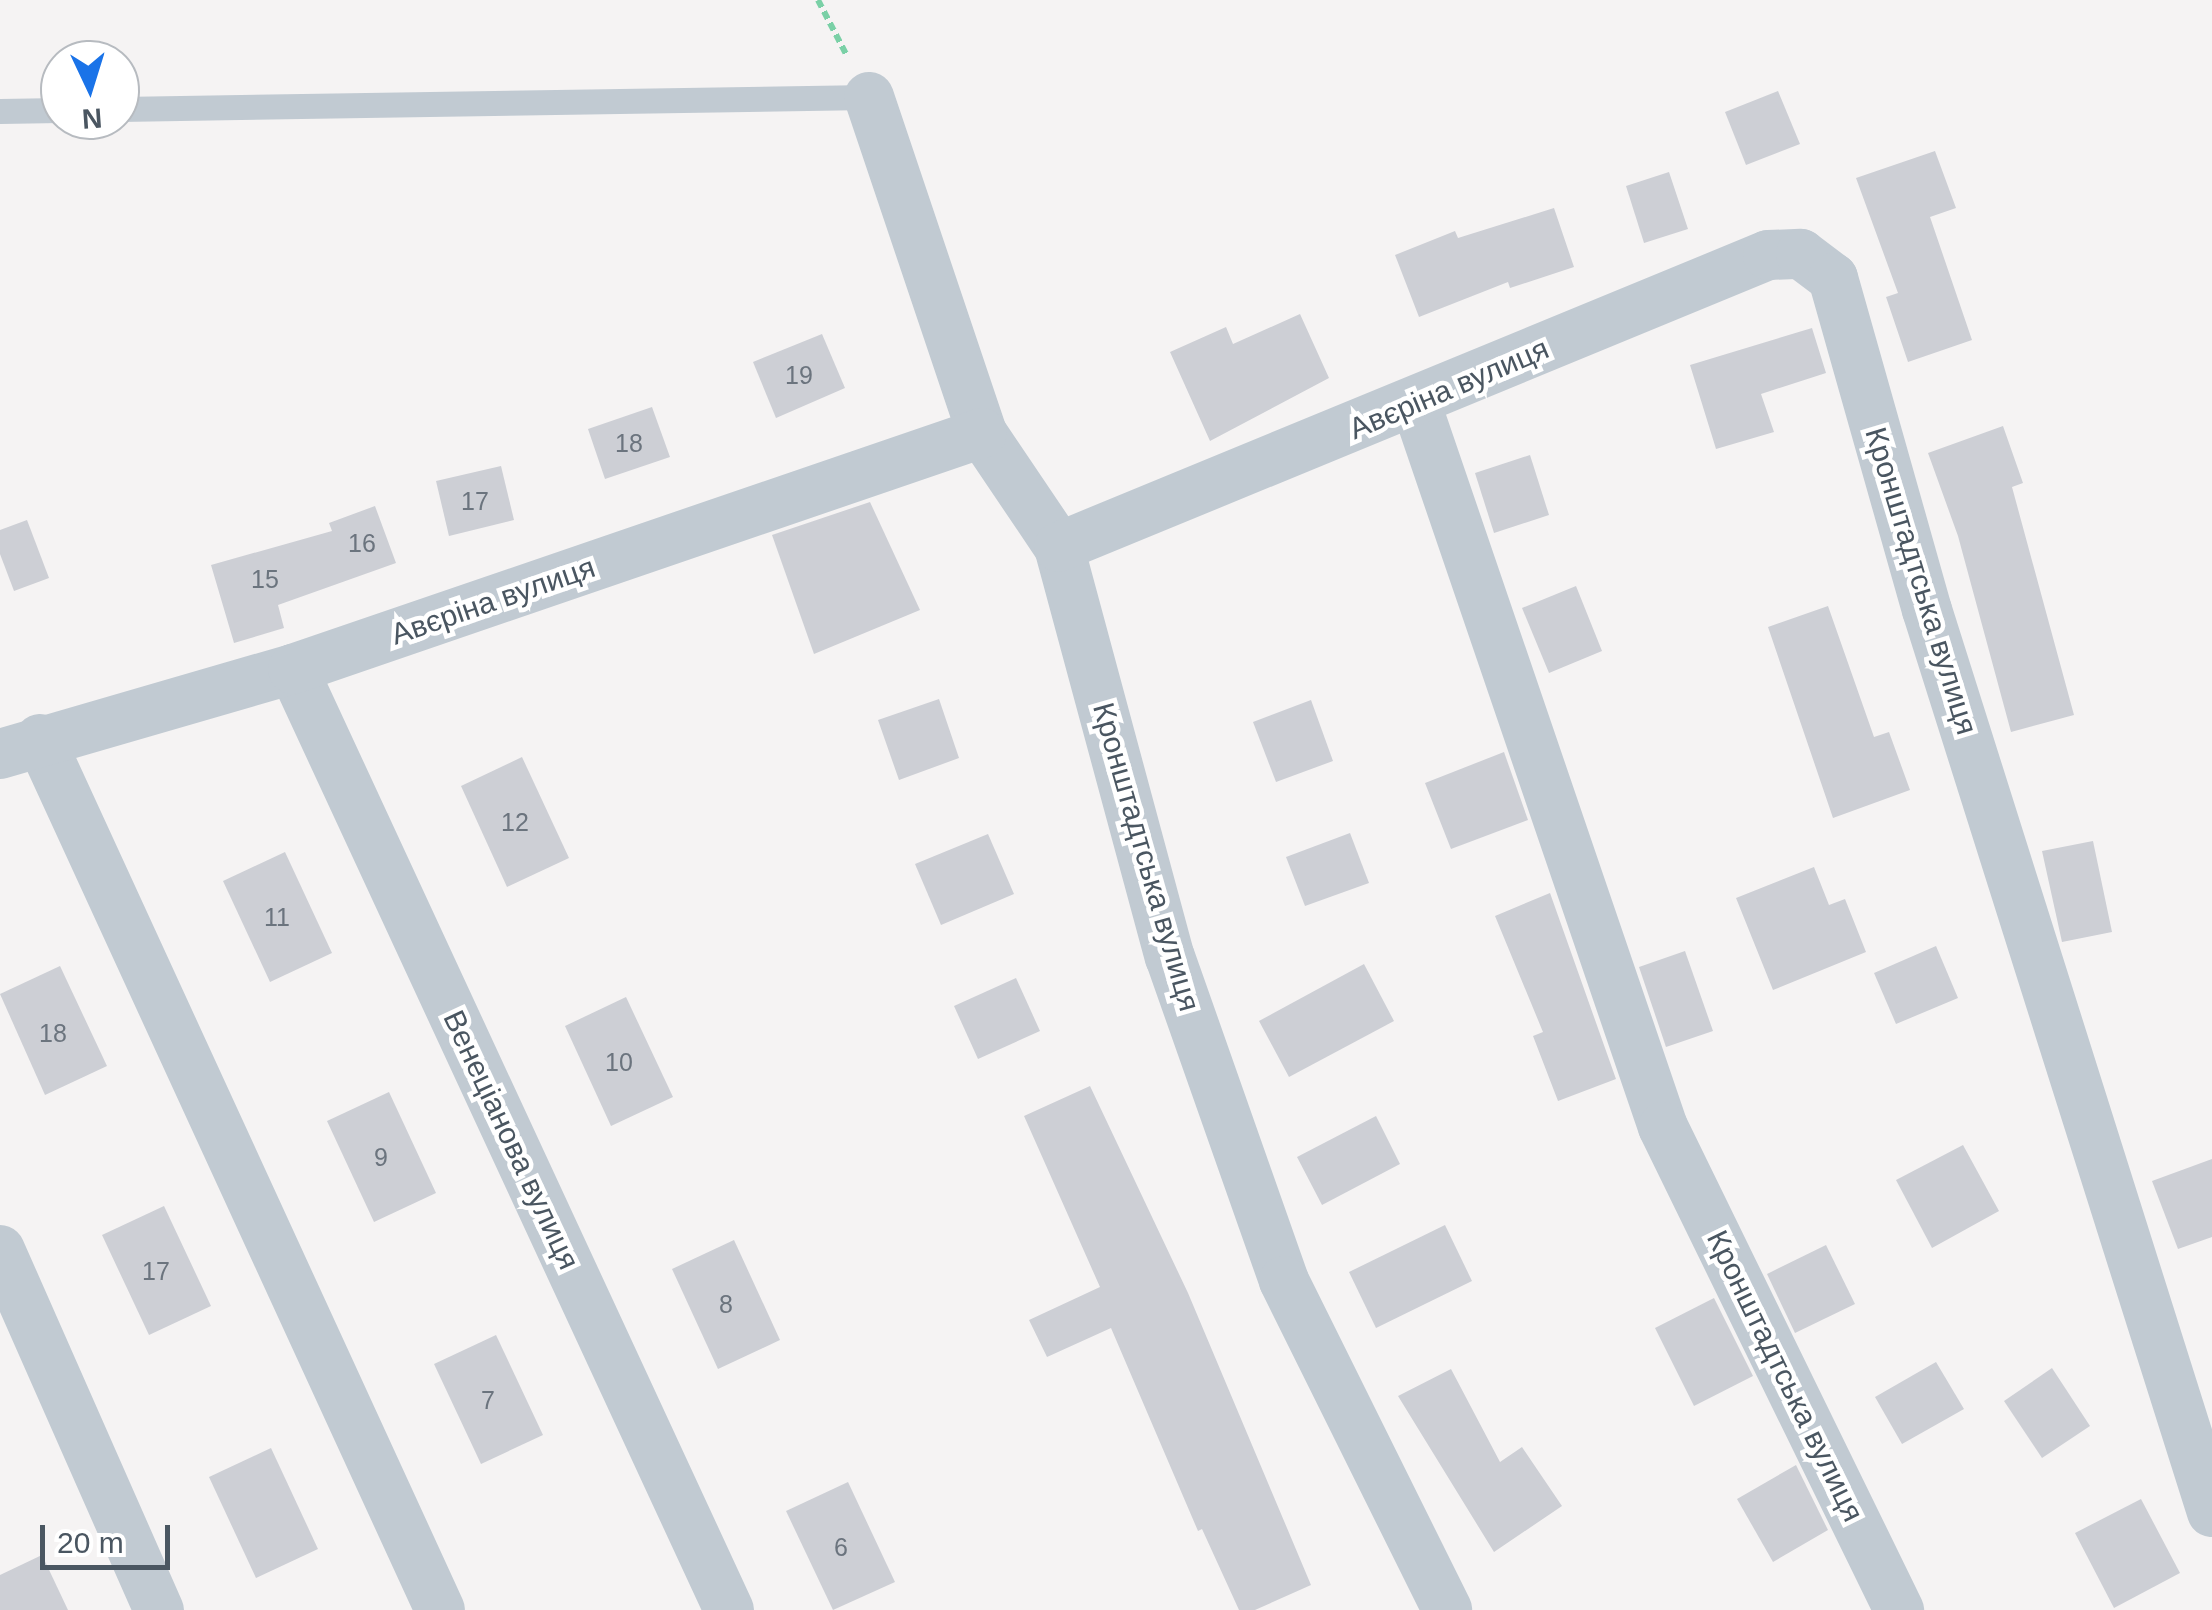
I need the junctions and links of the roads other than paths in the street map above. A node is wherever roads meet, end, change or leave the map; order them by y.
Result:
1 (869, 98) joint
2 (140, 109) edge
3 (40, 110) edge
4 (0, 111) edge
5 (1833, 278) joint
6 (1416, 404) junction
7 (982, 433) junction
8 (1060, 547) junction
9 (292, 669) junction
10 (20, 746) edge
11 (0, 1250) edge
12 (2212, 1512) edge
13 (159, 1610) edge
14 (440, 1610) edge
15 (729, 1610) edge
16 (1447, 1610) edge
17 (1899, 1610) edge

1 - 2 lane
1 - 7 street, Кронштадтська вулиця
3 - 4 lane
5 - 6 street, Авєріна вулиця
5 - 12 street, Кронштадтська вулиця
6 - 8 street, Авєріна вулиця
6 - 17 street, Кронштадтська вулиця
7 - 8 street, Кронштадтська вулиця
7 - 9 street, Авєріна вулиця
8 - 16 street, Кронштадтська вулиця
9 - 10 street, Авєріна вулиця
9 - 15 street, Венеціанова вулиця
10 - 14 street
11 - 13 street

